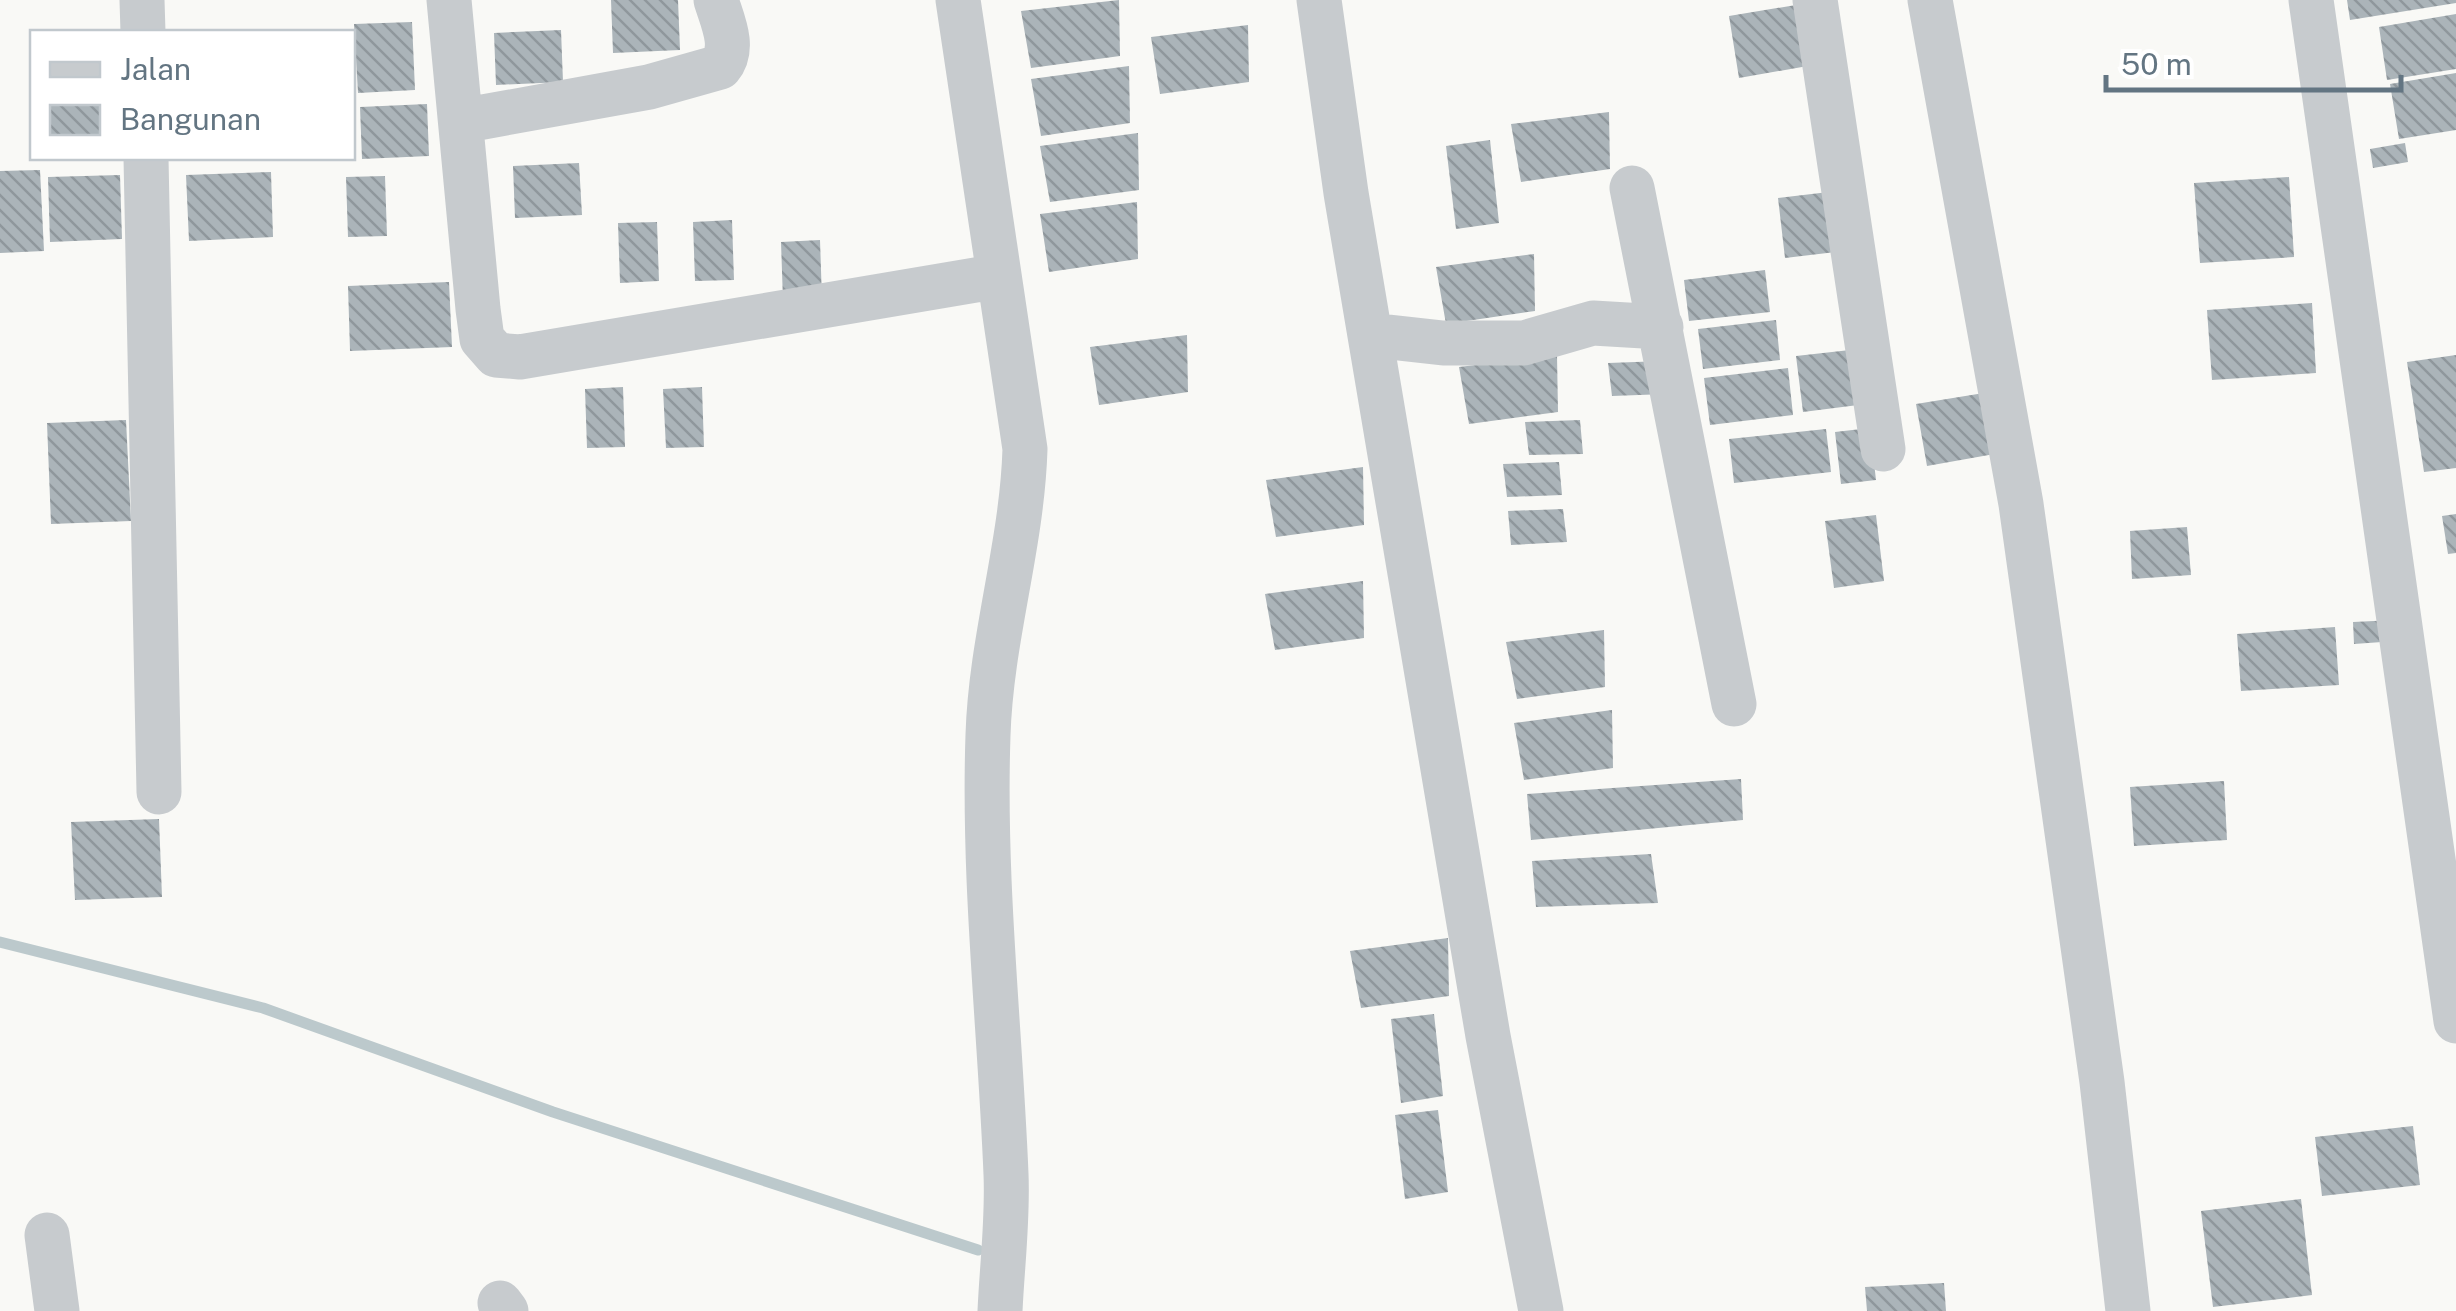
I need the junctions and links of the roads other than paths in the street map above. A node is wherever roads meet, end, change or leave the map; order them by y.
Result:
1 (142, 0) edge
2 (449, 0) edge
3 (716, 0) edge
4 (958, 0) edge
5 (1320, 0) edge
6 (1815, 0) edge
7 (1930, 0) edge
8 (2311, 0) edge
9 (143, 30) edge
10 (461, 121) junction
11 (146, 160) edge
12 (1632, 188) dead end
13 (1000, 276) junction
14 (1661, 326) junction
15 (1371, 335) junction
16 (1883, 449) dead end
17 (1734, 704) dead end
18 (160, 792) dead end
19 (2456, 1021) edge
20 (47, 1234) dead end
21 (57, 1311) edge
22 (1000, 1311) edge
23 (1541, 1311) edge
24 (2128, 1311) edge

1 - 9 street
2 - 10 street
3 - 10 street
4 - 13 street
5 - 15 street
6 - 16 street
7 - 24 street
8 - 19 street
10 - 13 street
11 - 18 street
12 - 14 street
13 - 22 street
14 - 15 street
14 - 17 street
15 - 23 street
20 - 21 street

